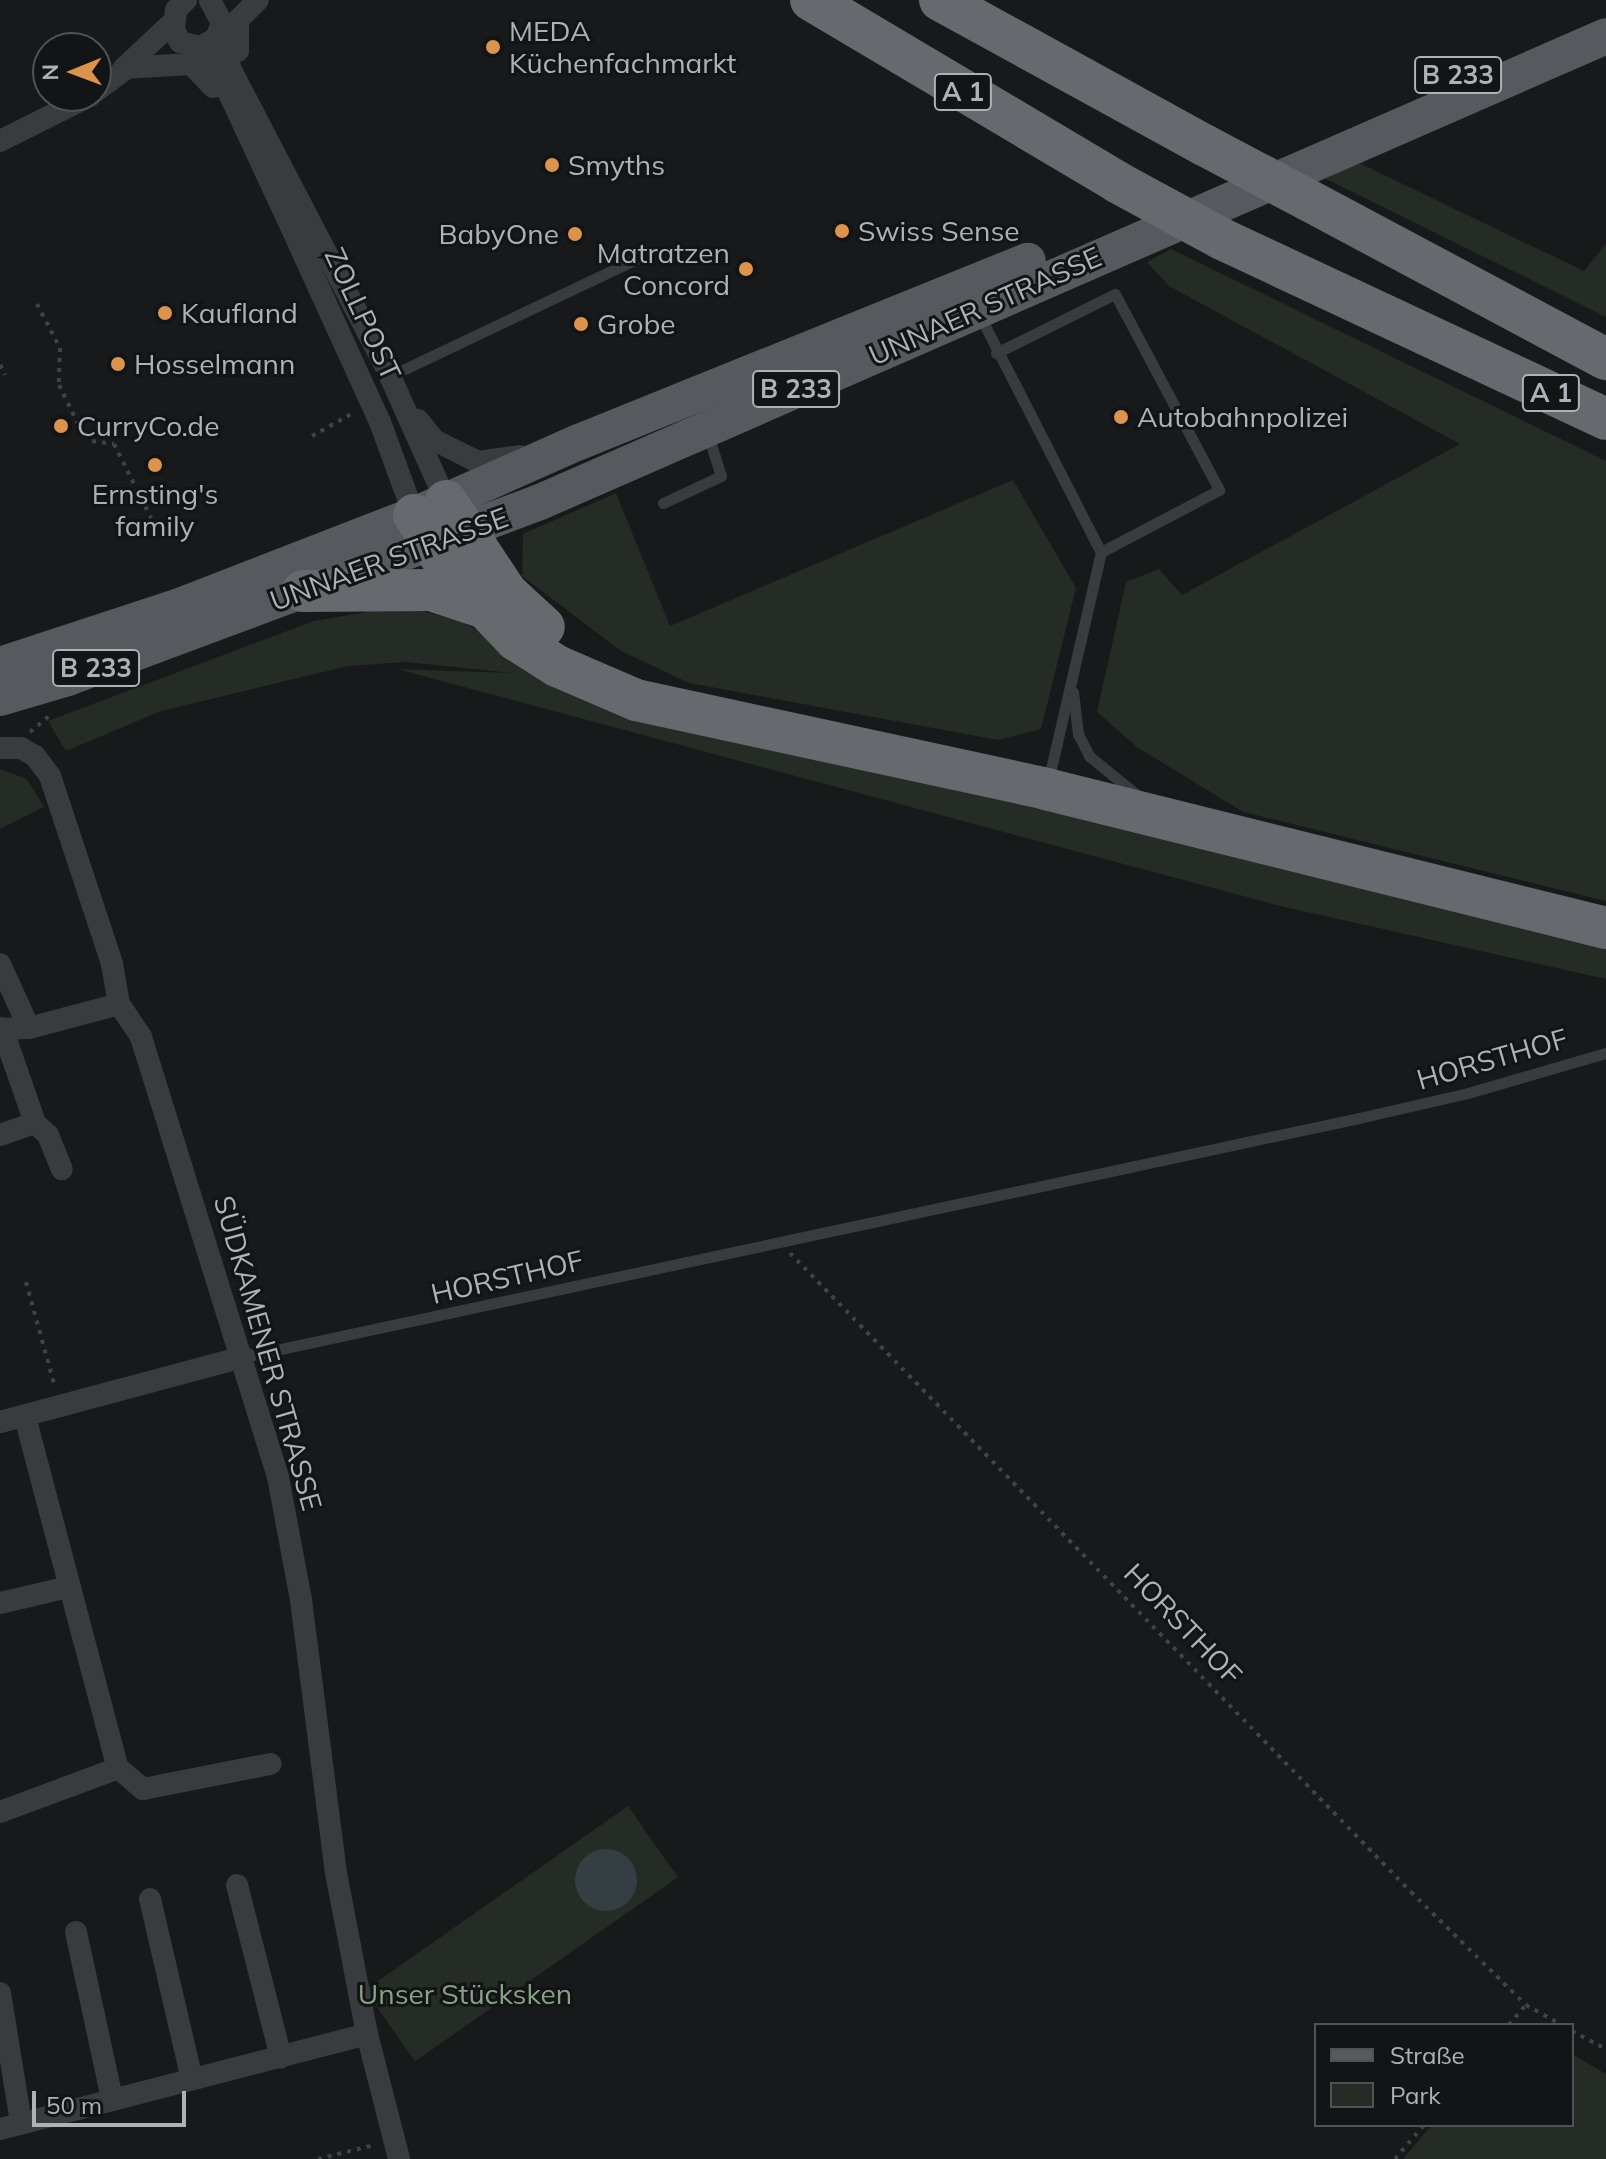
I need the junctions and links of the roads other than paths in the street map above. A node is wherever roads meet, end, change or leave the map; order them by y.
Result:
1 (186, 0) edge
2 (239, 0) edge
3 (258, 0) edge
4 (811, 0) edge
5 (940, 0) edge
6 (1606, 11) edge
7 (217, 15) edge
8 (1606, 36) edge
9 (185, 37) junction
10 (124, 68) junction
11 (112, 78) edge
12 (253, 105) junction
13 (58, 112) edge
14 (250, 140) junction
15 (0, 141) edge
16 (636, 259) dead end
17 (976, 309) junction
18 (996, 353) junction
19 (1606, 359) edge
20 (390, 376) junction
21 (402, 402) junction
22 (1606, 419) edge
23 (706, 429) junction
24 (579, 442) junction
25 (663, 503) dead end
26 (439, 524) junction
27 (1101, 552) junction
28 (303, 591) junction
29 (479, 606) junction
30 (0, 665) edge
31 (1072, 680) junction
32 (0, 698) edge
33 (10, 747) edge
34 (1048, 780) junction
35 (1136, 795) junction
36 (1606, 912) edge
37 (1606, 928) edge
38 (0, 964) edge
39 (119, 1004) junction
40 (29, 1028) junction
41 (1, 1029) edge
42 (1606, 1053) edge
43 (35, 1123) junction
44 (0, 1135) edge
45 (62, 1169) dead end
46 (243, 1357) junction
47 (25, 1417) junction
48 (0, 1422) edge
49 (69, 1587) junction
50 (0, 1603) edge
51 (271, 1764) dead end
52 (118, 1768) junction
53 (0, 1812) edge
54 (237, 1885) dead end
55 (150, 1899) dead end
56 (76, 1932) dead end
57 (0, 1993) edge
58 (2, 2030) edge
59 (367, 2034) junction
60 (281, 2057) junction
61 (192, 2079) junction
62 (112, 2099) junction
63 (10, 2126) edge
64 (397, 2149) edge

1 - 9 street
2 - 7 street
3 - 12 street, ZOLLPOST
4 - 22 highway, A 1, bridge
5 - 19 highway, A 1, bridge
6 - 24 main road, UNNAER STRASSE / B 233
7 - 9 street
7 - 12 street, ZOLLPOST
8 - 17 main road, UNNAER STRASSE / B 233
9 - 10 street
9 - 14 street, ZOLLPOST
10 - 11 street
10 - 14 street, ZOLLPOST
12 - 20 street, ZOLLPOST
13 - 15 street
14 - 26 street, ZOLLPOST
16 - 20 lane, ZOLLPOST
17 - 18 lane
17 - 23 main road, UNNAER STRASSE / B 233
18 - 27 lane
18 - 27 lane
20 - 21 street, ZOLLPOST
21 - 24 street, ZOLLPOST
21 - 26 street, ZOLLPOST
23 - 25 lane
23 - 26 main road, UNNAER STRASSE / B 233
24 - 26 main road, UNNAER STRASSE / B 233
26 - 28 main road, UNNAER STRASSE / B 233
26 - 29 highway
26 - 30 main road, UNNAER STRASSE / B 233
26 - 34 highway
27 - 31 lane
28 - 29 highway
28 - 32 main road, UNNAER STRASSE / B 233
29 - 34 highway
31 - 34 lane
31 - 35 lane
33 - 39 street, SÜDKAMENER STRASSE
34 - 35 highway
34 - 37 highway
35 - 36 highway
38 - 40 street
39 - 40 street
39 - 46 street, SÜDKAMENER STRASSE
40 - 41 street
41 - 43 street
42 - 46 lane, HORSTHOF
43 - 44 street
43 - 45 street
46 - 47 street
46 - 59 street, SÜDKAMENER STRASSE
47 - 48 street
47 - 49 street
49 - 50 street
49 - 52 street
51 - 52 street
52 - 53 street
54 - 60 street
55 - 61 street
56 - 62 street
57 - 58 street
58 - 63 street
59 - 60 street
59 - 64 street, SÜDKAMENER STRASSE
60 - 61 street
61 - 62 street
62 - 63 street

